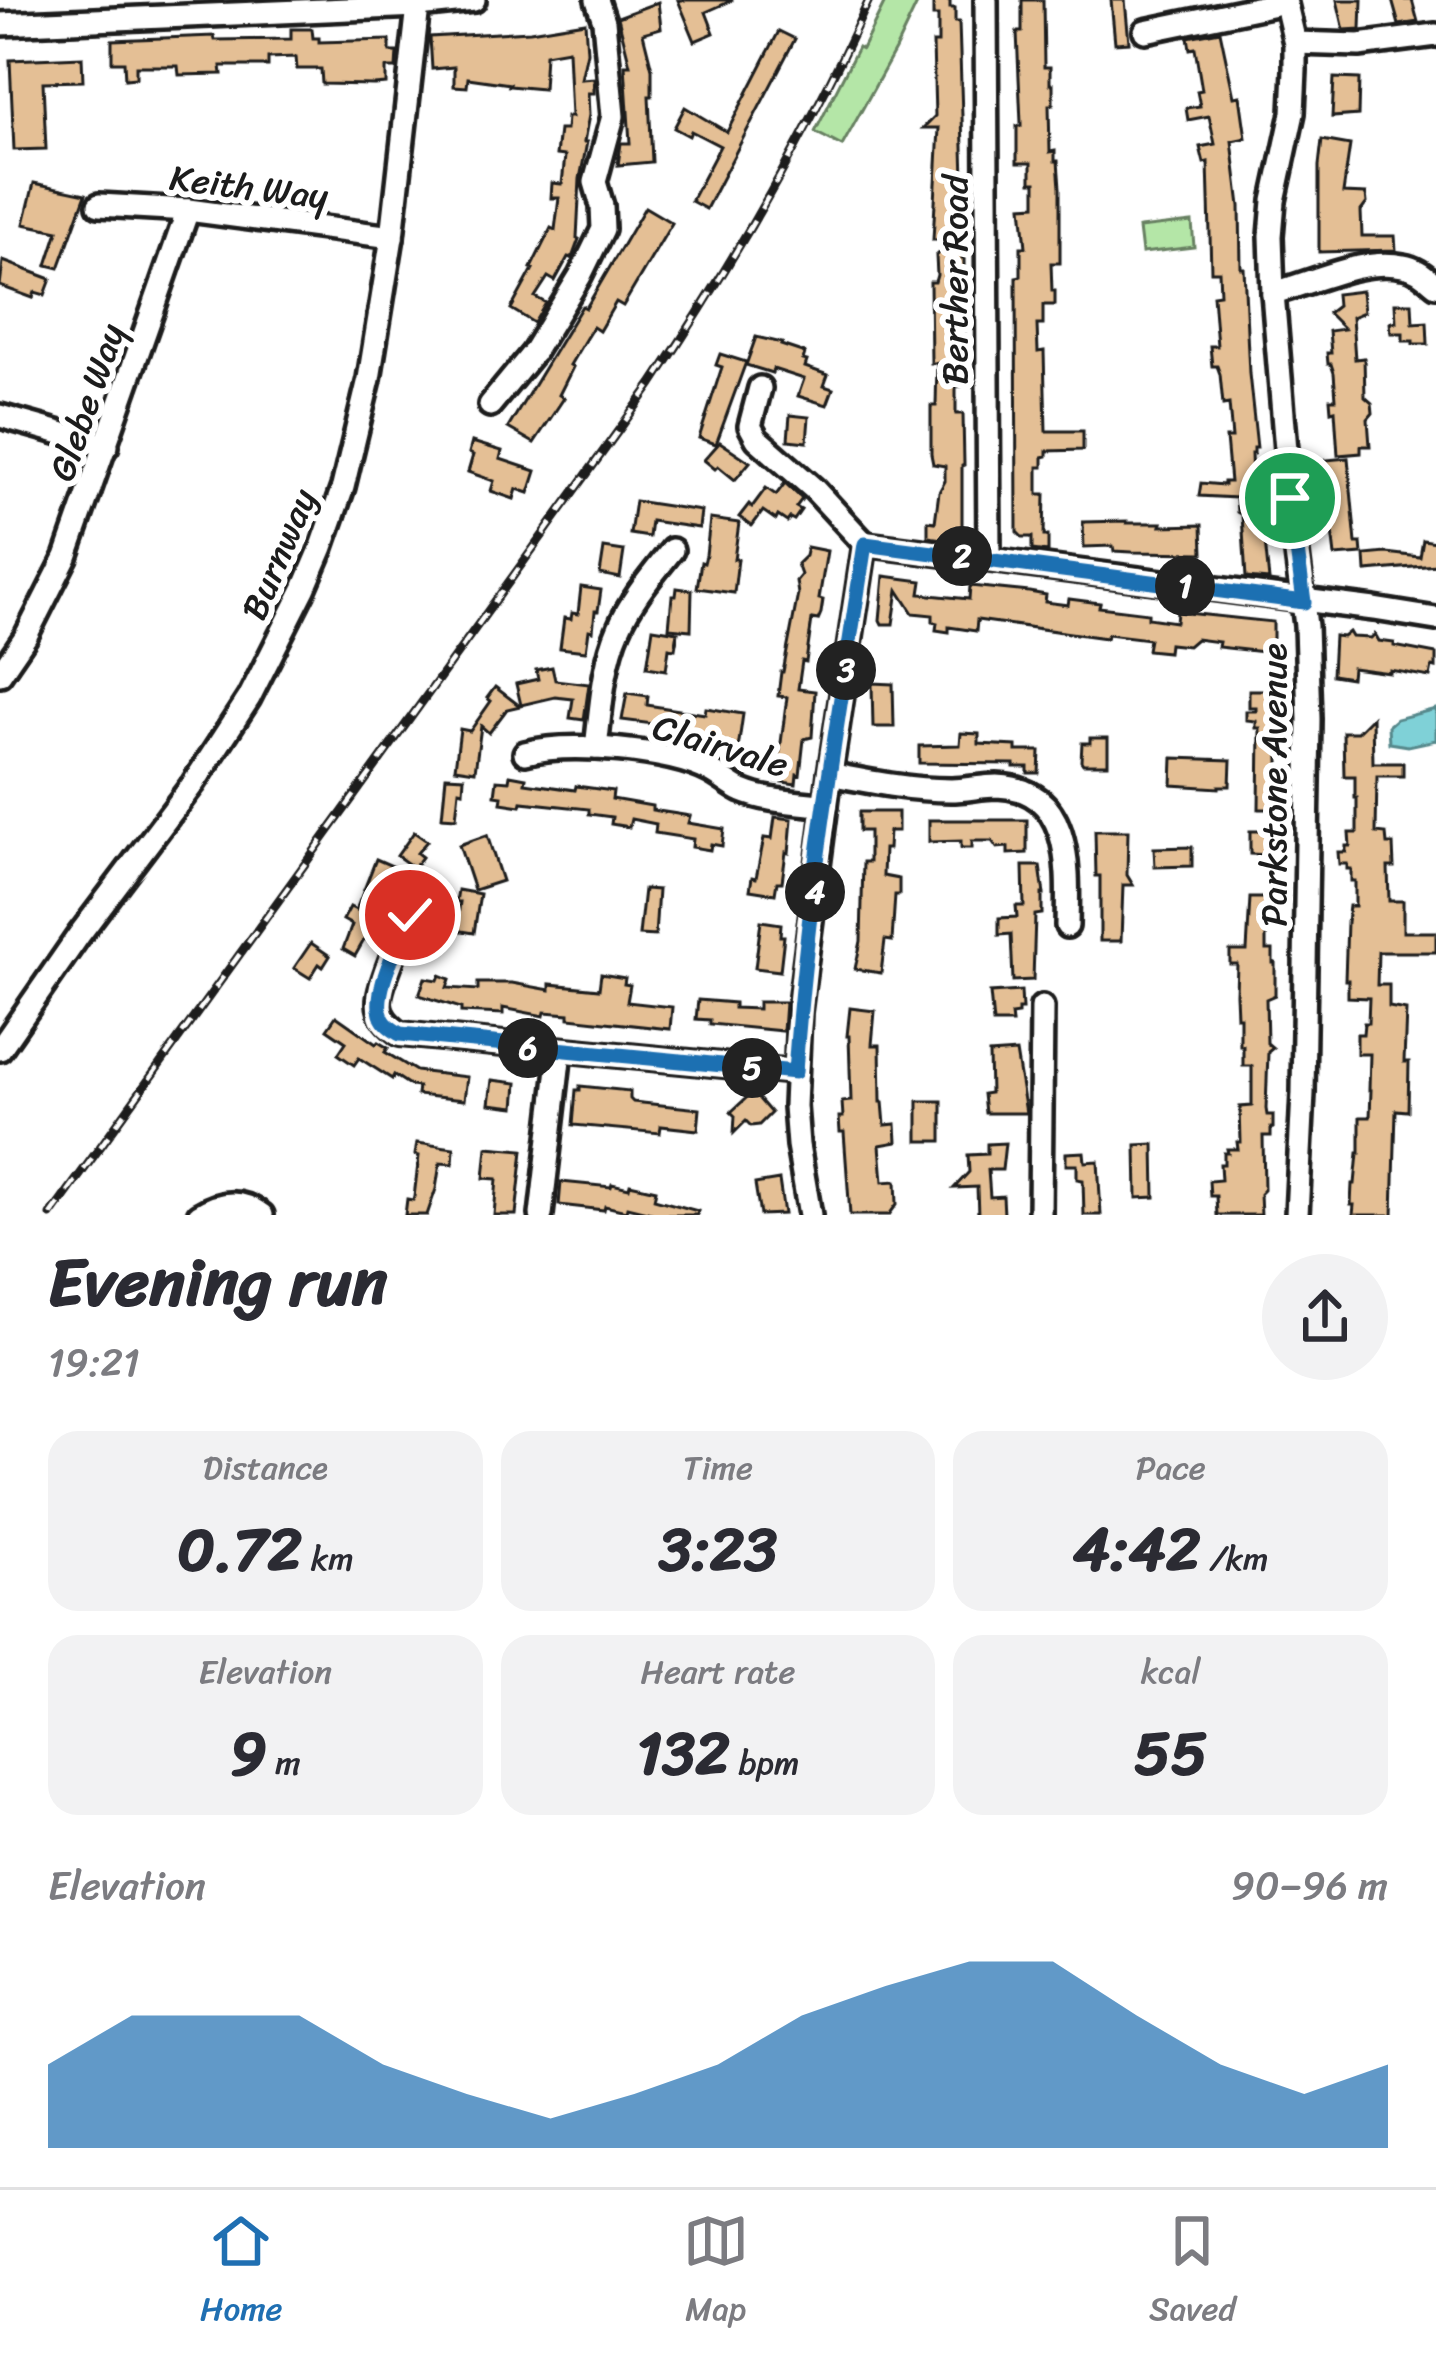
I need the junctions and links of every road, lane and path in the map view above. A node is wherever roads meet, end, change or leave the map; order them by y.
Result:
1 (474, 0) edge
2 (598, 0) edge
3 (986, 0) edge
4 (1285, 1) edge
5 (1252, 5) edge
6 (418, 6) junction
7 (0, 24) edge
8 (1145, 31) dead end
9 (1436, 35) edge
10 (1295, 43) junction
11 (99, 205) dead end
12 (188, 210) junction
13 (392, 237) junction
14 (1436, 285) edge
15 (1273, 293) junction
16 (760, 388) dead end
17 (490, 405) dead end
18 (0, 416) edge
19 (107, 446) junction
20 (865, 544) junction
21 (672, 550) dead end
22 (989, 559) junction
23 (1304, 602) junction
24 (1436, 619) edge
25 (0, 674) edge
26 (596, 748) junction
27 (525, 753) dead end
28 (830, 774) junction
29 (826, 806) junction
30 (406, 907) dead end
31 (1067, 926) dead end
32 (1042, 1007) dead end
33 (0, 1049) edge
34 (560, 1051) junction
35 (795, 1072) junction
36 (199, 1215) edge
37 (262, 1215) edge
38 (541, 1215) edge
39 (810, 1215) edge
40 (1040, 1215) edge
41 (1297, 1215) edge

1 - 6 street
2 - 17 street
3 - 22 street, Berther Road
4 - 5 street
4 - 10 street, Parkstone Avenue
5 - 8 street
6 - 7 street
6 - 13 street, Burnway
9 - 10 street
10 - 15 street, Parkstone Avenue
11 - 12 street, Keith Way
12 - 13 street, Keith Way
12 - 19 street, Glebe Way
13 - 33 street, Burnway
14 - 15 street
15 - 23 street, Parkstone Avenue
16 - 20 street
18 - 19 street
19 - 25 street, Glebe Way
20 - 22 street
20 - 28 street
21 - 26 street
22 - 23 street
23 - 24 street
23 - 41 street, Parkstone Avenue
26 - 27 street, Clairvale
26 - 29 street, Clairvale
28 - 29 street
28 - 31 street
29 - 35 street
30 - 34 street
32 - 40 street
34 - 35 street
34 - 38 street
35 - 39 street
36 - 37 street

